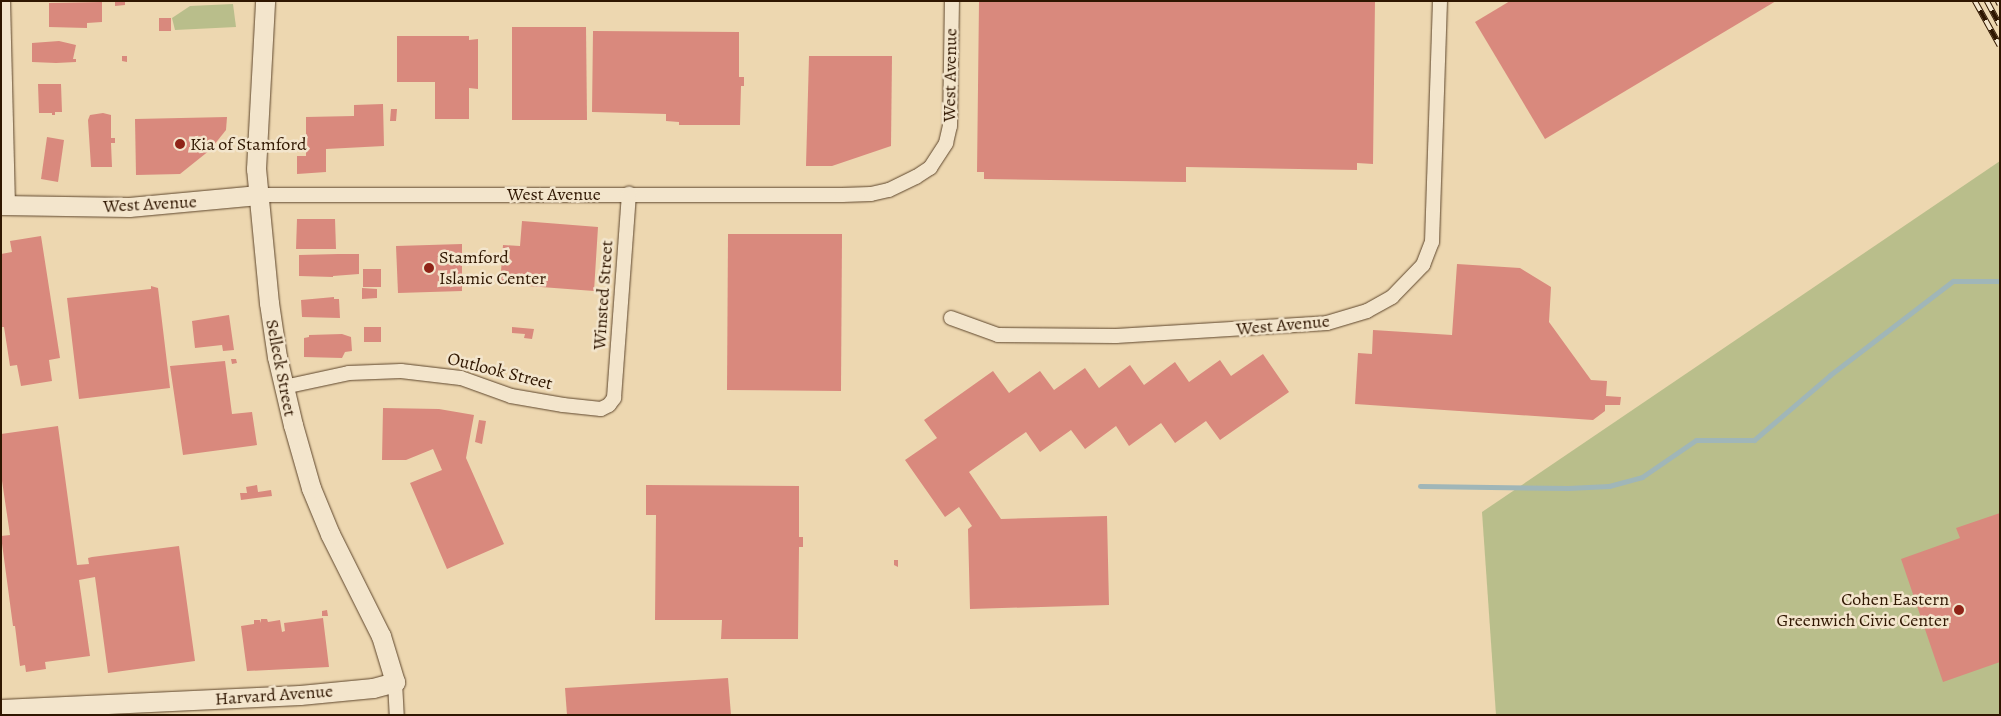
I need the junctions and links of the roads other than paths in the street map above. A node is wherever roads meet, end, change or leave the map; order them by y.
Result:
1 (4, 1) edge
2 (266, 1) edge
3 (952, 1) edge
4 (1440, 1) edge
5 (629, 194) junction
6 (258, 195) junction
7 (4, 205) edge
8 (951, 318) dead end
9 (284, 387) junction
10 (614, 398) joint
11 (395, 682) junction
12 (1, 709) edge
13 (397, 715) edge

1 - 7 street
2 - 6 street, Selleck Street
3 - 5 street, West Avenue
4 - 8 street, West Avenue
5 - 6 street, West Avenue
5 - 10 street, Winsted Street
6 - 7 street, West Avenue
6 - 9 street, Selleck Street
9 - 10 street, Outlook Street
9 - 11 street, Selleck Street
11 - 12 street, Harvard Avenue
11 - 13 street, Selleck Street

